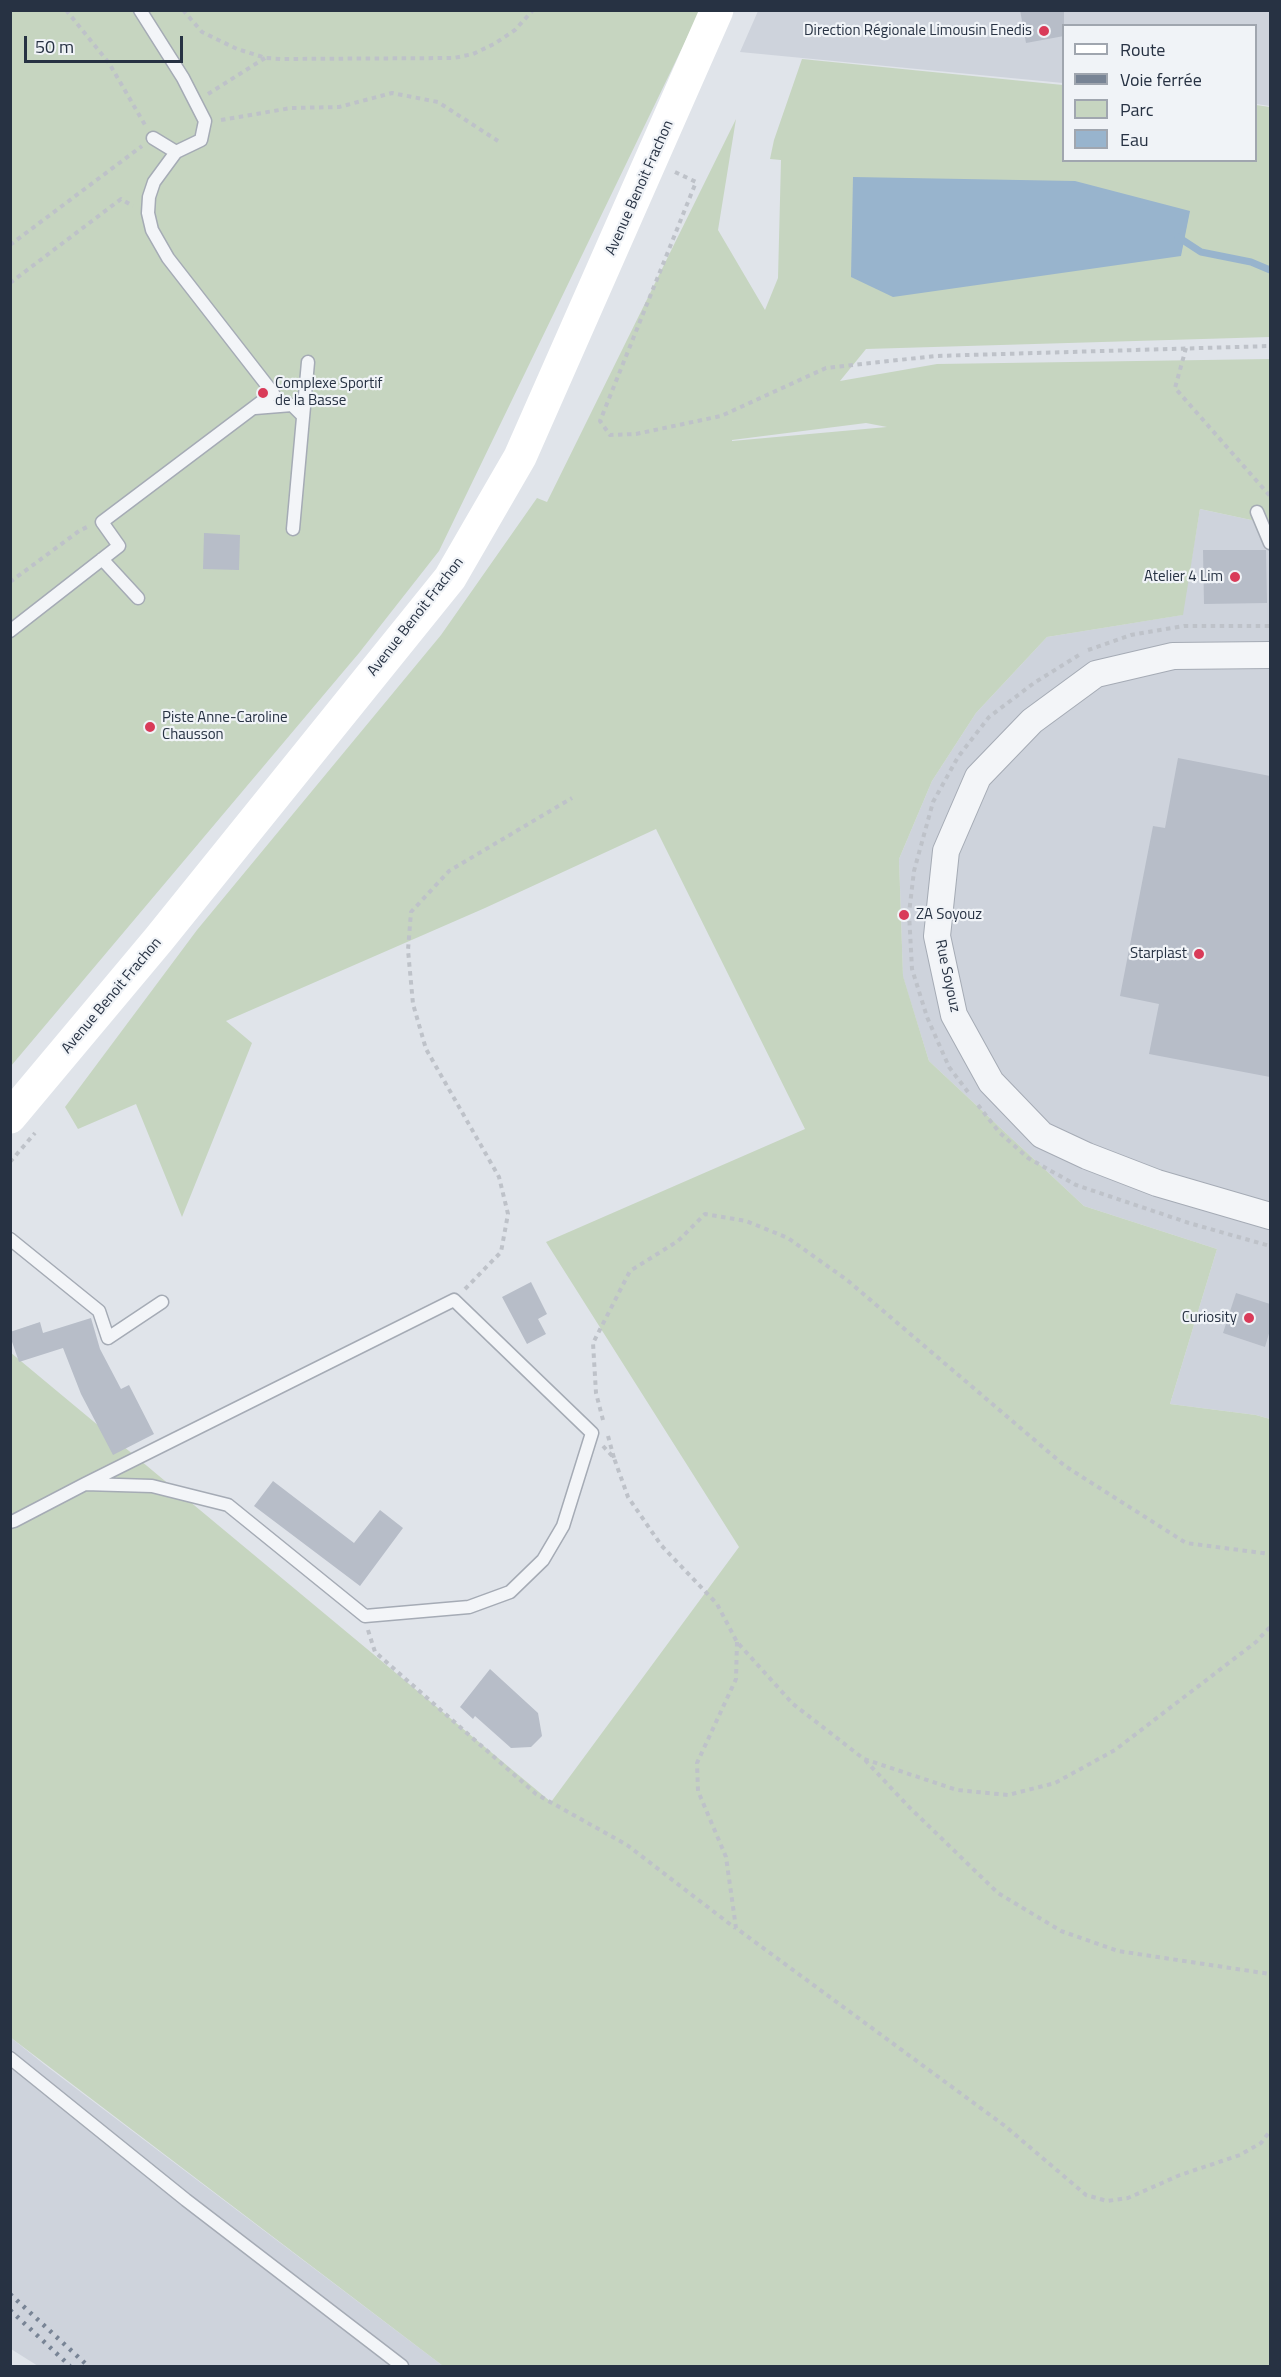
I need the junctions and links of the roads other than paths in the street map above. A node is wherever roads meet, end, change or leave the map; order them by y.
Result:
1 (140, 10) edge
2 (717, 10) edge
3 (153, 138) road end
4 (176, 152) junction
5 (308, 362) dead end
6 (254, 408) junction
7 (303, 416) junction
8 (1257, 512) dead end
9 (293, 529) dead end
10 (1270, 543) edge
11 (102, 559) junction
12 (138, 598) dead end
13 (10, 631) edge
14 (1270, 655) edge
15 (10, 1116) edge
16 (1270, 1216) edge
17 (10, 1239) edge
18 (162, 1302) dead end
19 (85, 1484) junction
20 (10, 1522) edge
21 (10, 2058) edge
22 (402, 2367) edge

1 - 4 lane
2 - 15 main road, Avenue Benoit Frachon
3 - 4 lane
4 - 6 lane
5 - 7 lane
6 - 7 lane
6 - 11 lane
7 - 9 lane
8 - 10 lane
11 - 12 lane
11 - 13 lane
14 - 16 street, Rue Soyouz
17 - 18 lane
19 - 19 lane
19 - 20 lane
21 - 22 lane

